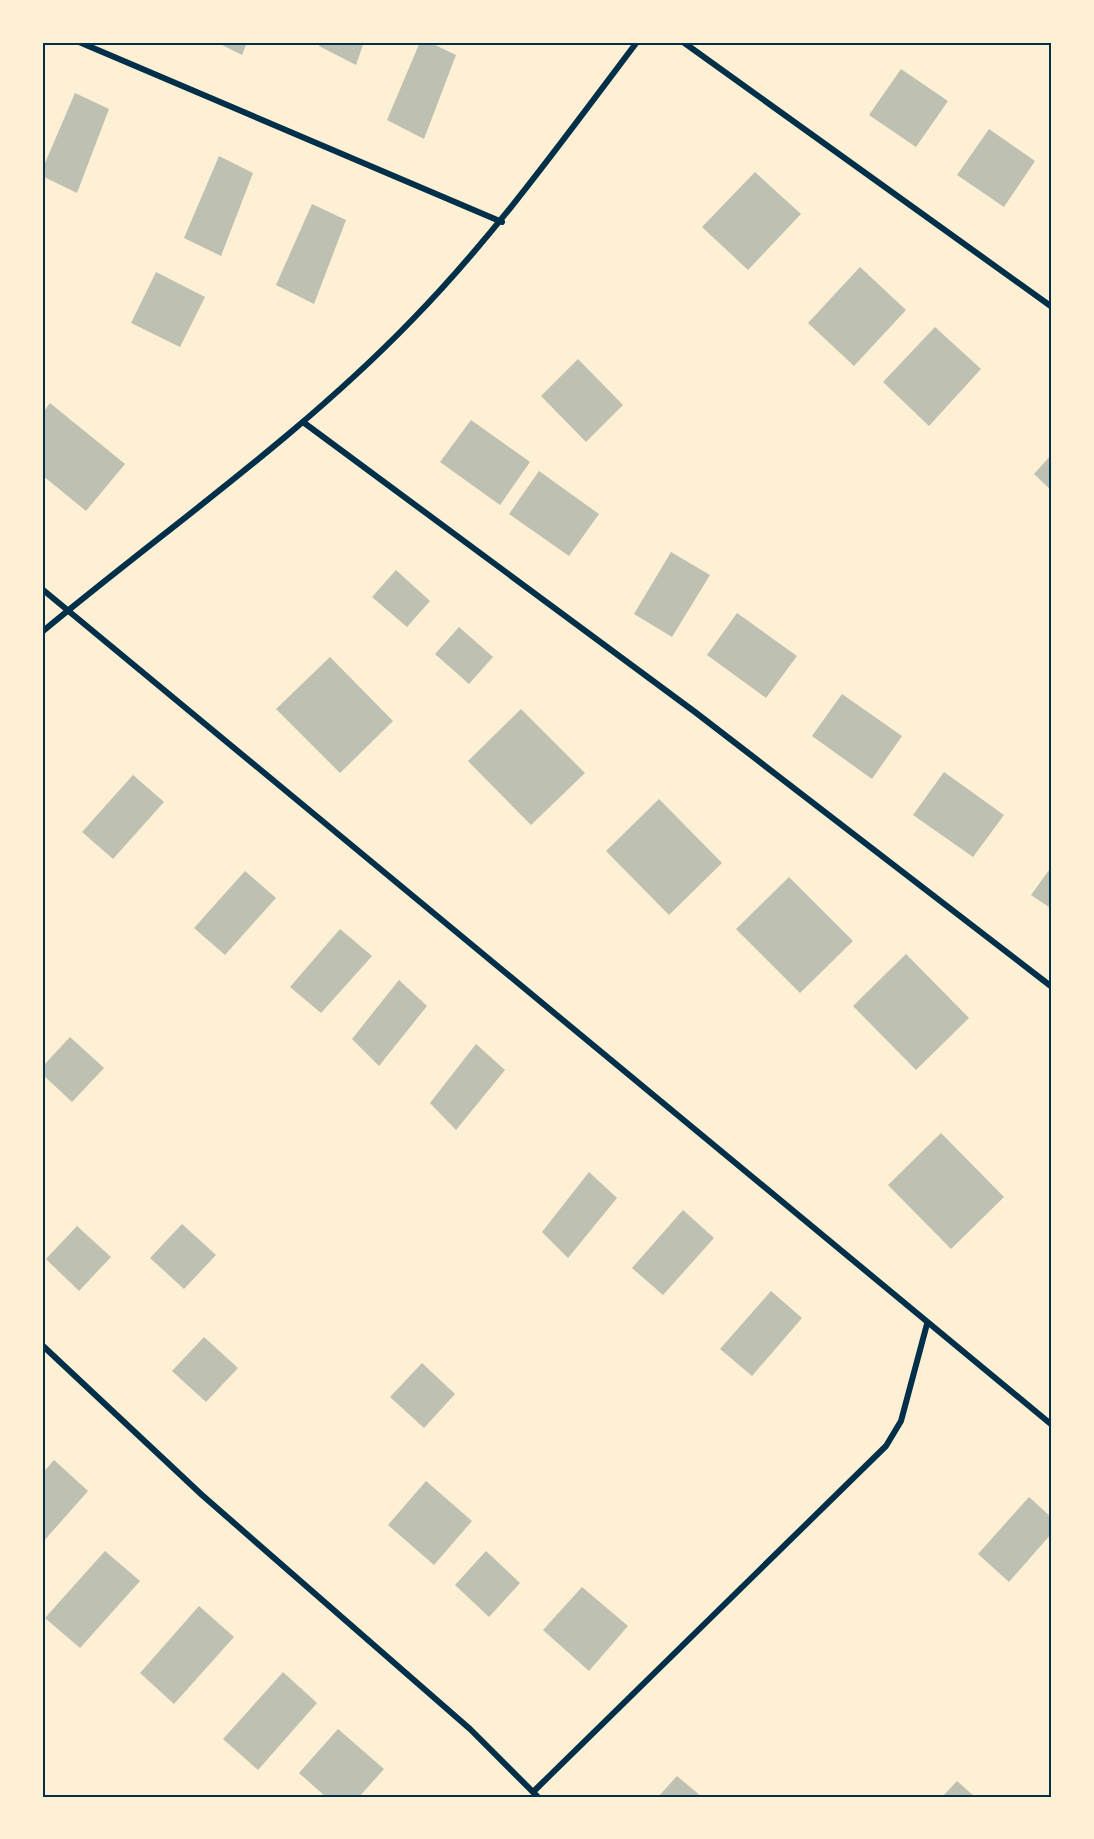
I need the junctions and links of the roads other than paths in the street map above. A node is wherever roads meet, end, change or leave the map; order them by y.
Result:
1 (79, 42) edge
2 (637, 42) edge
3 (683, 42) edge
4 (502, 222) junction
5 (1052, 308) edge
6 (303, 422) junction
7 (42, 589) edge
8 (68, 611) junction
9 (42, 632) edge
10 (1052, 987) edge
11 (927, 1324) junction
12 (42, 1345) edge
13 (1052, 1425) edge
14 (535, 1795) edge

1 - 4 street
2 - 4 street
3 - 5 street
4 - 6 street
6 - 8 street
6 - 10 street
7 - 8 street
8 - 9 street
8 - 11 street
11 - 13 street
11 - 14 street
12 - 14 street

